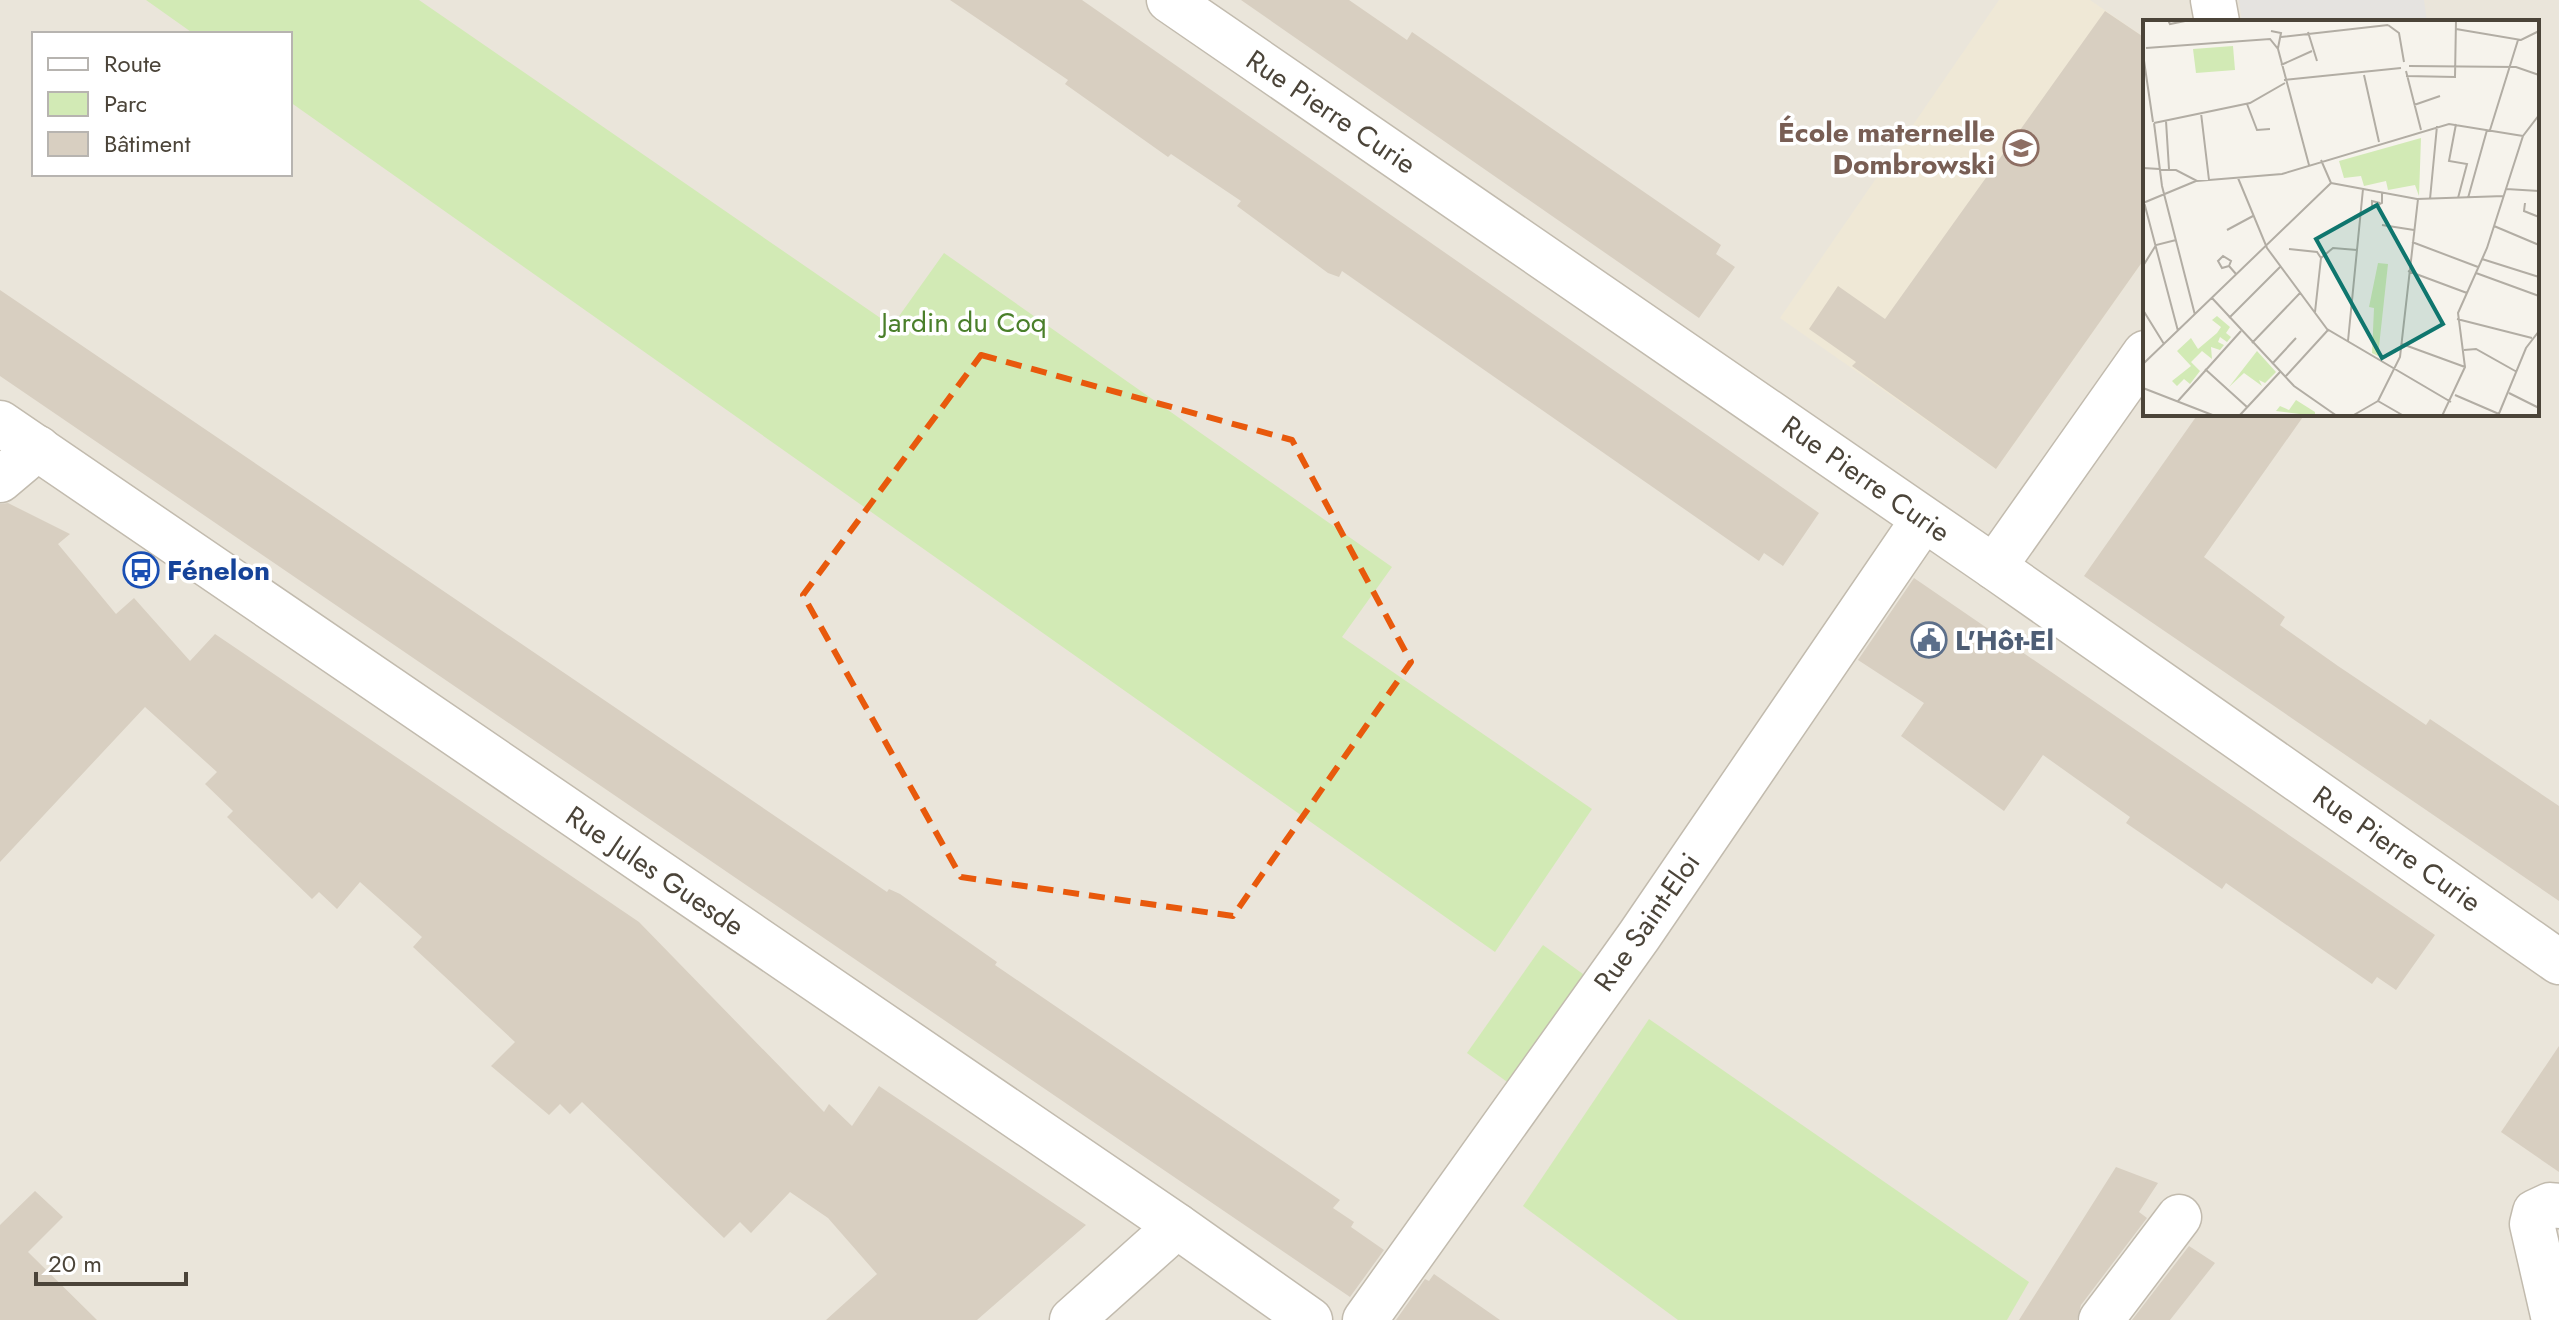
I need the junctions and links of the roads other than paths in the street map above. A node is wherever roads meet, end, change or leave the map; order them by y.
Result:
1 (1169, 0) edge
2 (2213, 0) edge
3 (2217, 20) edge
4 (2143, 356) edge
5 (0, 423) edge
6 (38, 448) junction
7 (0, 480) edge
8 (1923, 520) junction
9 (1994, 567) junction
10 (2559, 962) edge
11 (2559, 1206) edge
12 (2179, 1217) dead end
13 (1177, 1226) junction
14 (1072, 1320) edge
15 (1310, 1320) edge
16 (1365, 1320) edge
17 (2101, 1320) edge
18 (2554, 1320) edge

1 - 8 street, Rue Pierre Curie
2 - 3 street
4 - 9 street
5 - 6 street, Rue Jules Guesde
6 - 7 street
6 - 13 street, Rue Jules Guesde
8 - 9 street, Rue Pierre Curie
8 - 16 street, Rue Saint-Eloi
9 - 10 street, Rue Pierre Curie
11 - 18 street
12 - 17 street
13 - 14 street
13 - 15 street, Rue Jules Guesde

